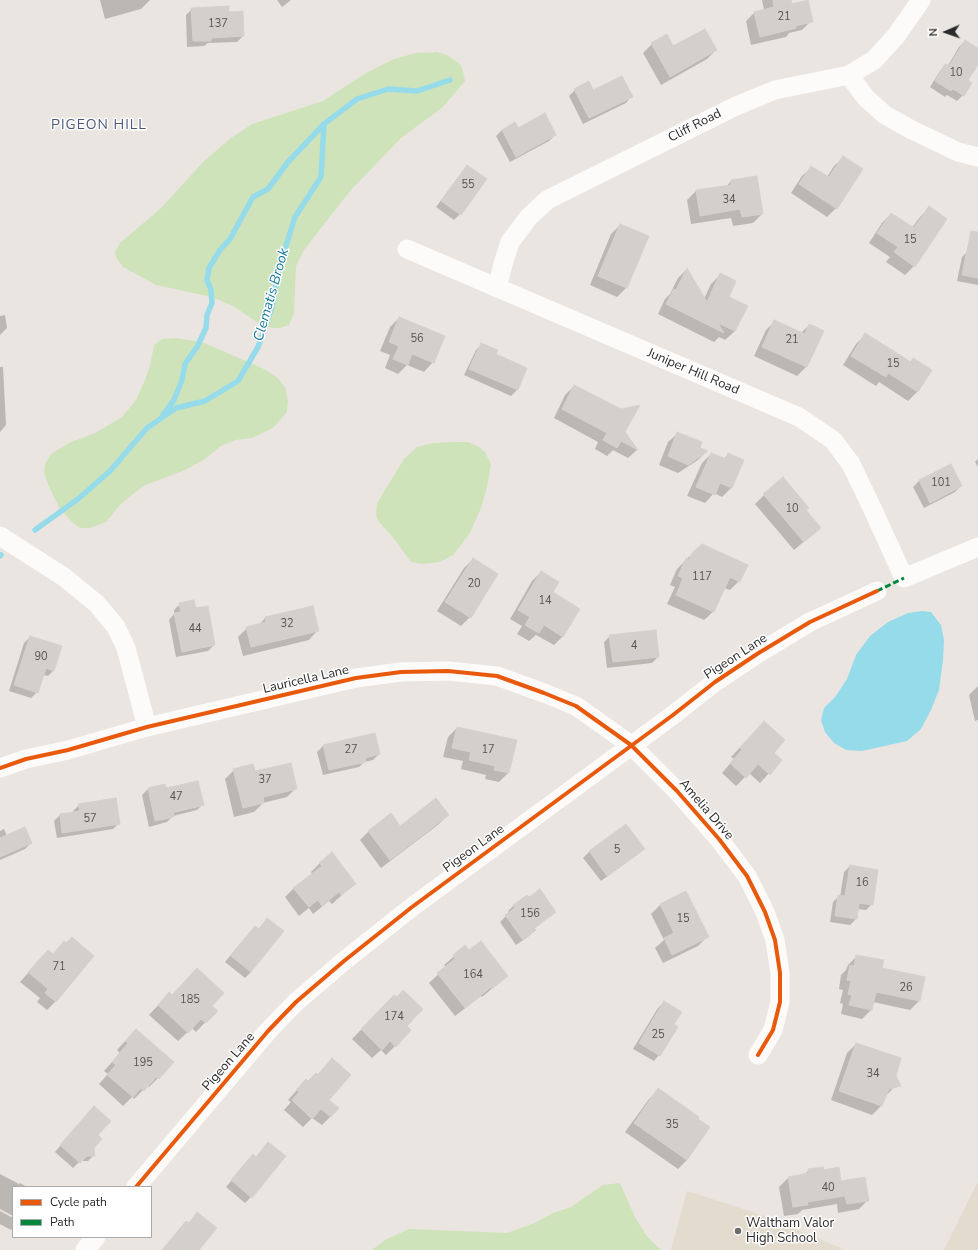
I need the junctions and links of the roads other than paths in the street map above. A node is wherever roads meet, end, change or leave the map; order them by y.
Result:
1 (921, 0) edge
2 (849, 75) junction
3 (978, 158) edge
4 (407, 249) dead end
5 (498, 288) junction
6 (0, 536) edge
7 (978, 547) edge
8 (877, 591) dead end
9 (147, 727) junction
10 (631, 745) junction
11 (0, 768) edge
12 (758, 1055) dead end
13 (137, 1186) edge
14 (95, 1238) edge
15 (85, 1250) edge

1 - 2 street, Cliff Road
2 - 3 street
2 - 5 street, Cliff Road
4 - 5 street, Juniper Hill Road
5 - 7 street, Juniper Hill Road
6 - 9 street
8 - 10 street, Pigeon Lane
9 - 10 street, Lauricella Lane
9 - 11 street, Lauricella Lane
10 - 12 street, Amelia Drive
10 - 13 street, Pigeon Lane
14 - 15 street

